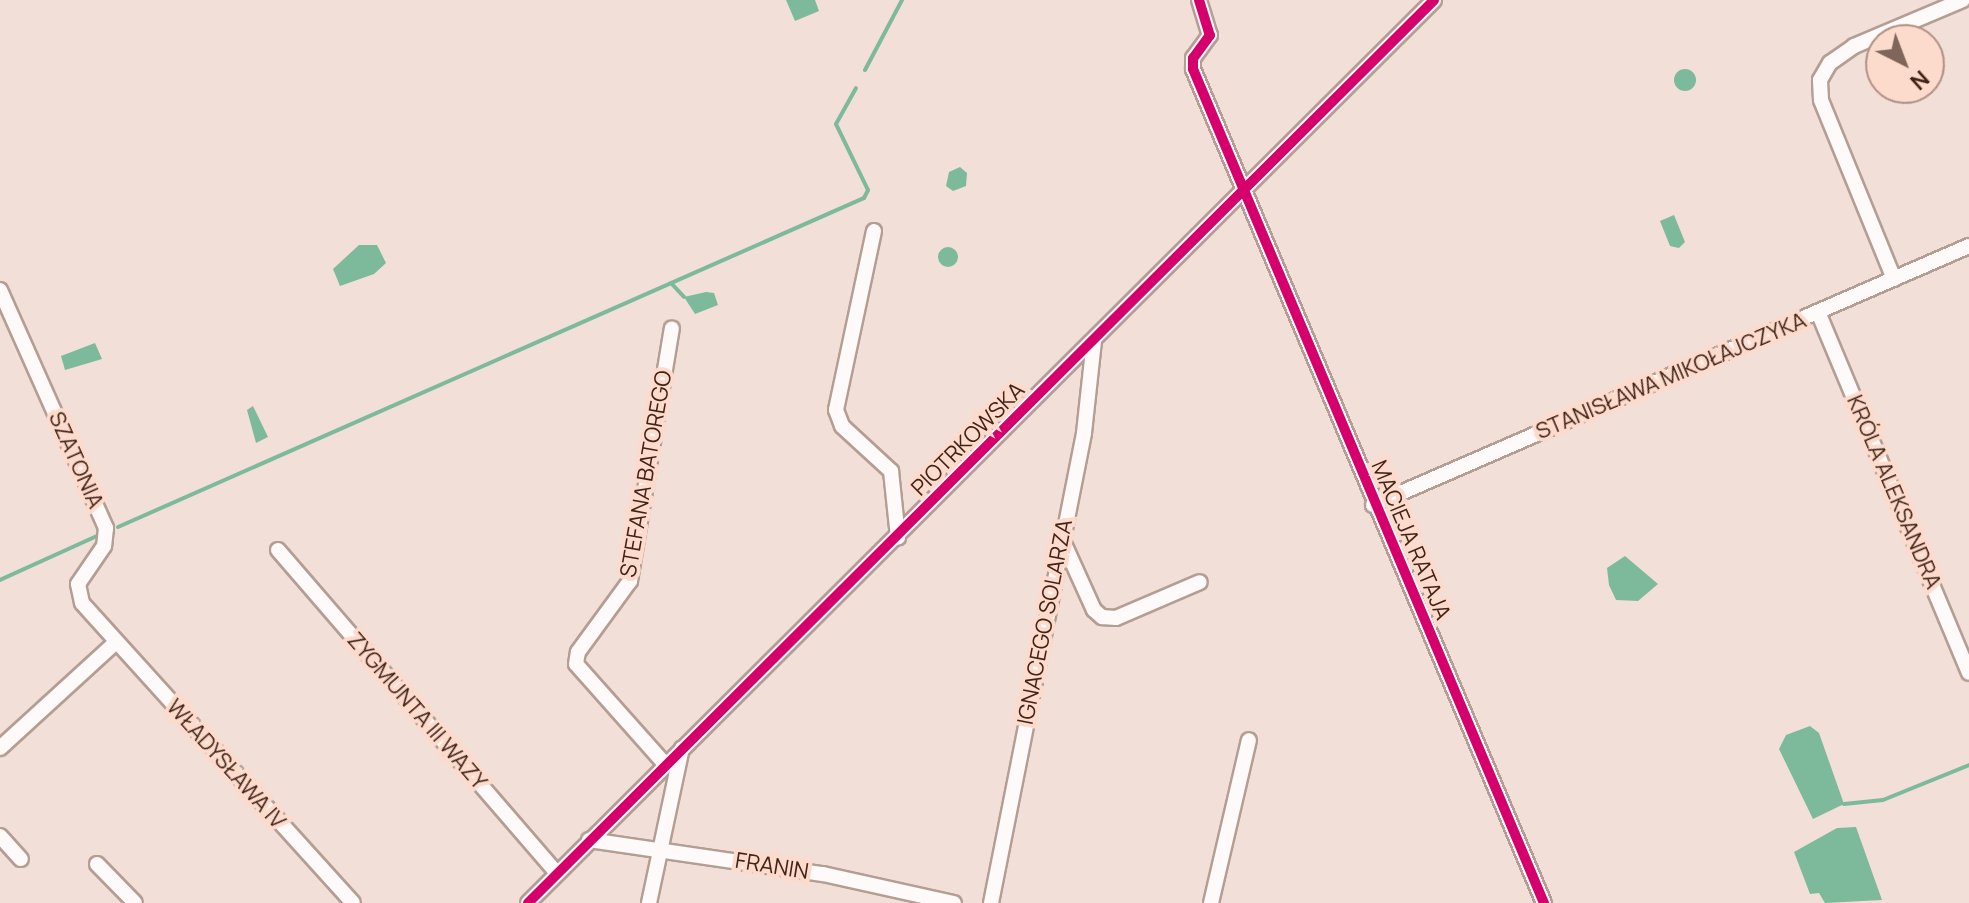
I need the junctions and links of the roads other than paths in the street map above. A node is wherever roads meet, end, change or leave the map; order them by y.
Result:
1 (1199, 0) edge
2 (1434, 0) edge
3 (1963, 0) edge
4 (1243, 192) junction
5 (874, 231) dead end
6 (1969, 246) edge
7 (1894, 279) junction
8 (0, 290) edge
9 (1818, 312) junction
10 (672, 328) dead end
11 (1094, 341) junction
12 (1373, 505) junction
13 (1061, 537) junction
14 (898, 538) junction
15 (278, 550) dead end
16 (1200, 582) dead end
17 (100, 623) joint
18 (116, 642) junction
19 (1969, 673) edge
20 (1249, 740) dead end
21 (0, 748) edge
22 (682, 748) junction
23 (664, 763) junction
24 (0, 836) edge
25 (589, 840) junction
26 (661, 847) junction
27 (21, 859) dead end
28 (97, 864) dead end
29 (557, 873) junction
30 (130, 901) edge
31 (353, 903) edge
32 (528, 903) edge
33 (649, 903) edge
34 (954, 903) edge
35 (991, 903) edge
36 (1211, 903) edge
37 (1544, 903) edge

1 - 4 street, MACIEJA RATAJA
2 - 4 street, PIOTRKOWSKA
3 - 7 street
4 - 11 street, PIOTRKOWSKA
4 - 12 street, MACIEJA RATAJA
5 - 14 street
6 - 7 street, STANISŁAWA MIKOŁAJCZYKA
7 - 9 street, STANISŁAWA MIKOŁAJCZYKA
8 - 17 street, SZATONIA
9 - 12 street, STANISŁAWA MIKOŁAJCZYKA
9 - 19 street, KRÓLA ALEKSANDRA
10 - 23 street, STEFANA BATOREGO
11 - 13 street, IGNACEGO SOLARZA
11 - 14 street, PIOTRKOWSKA
12 - 37 street, MACIEJA RATAJA
13 - 16 street
13 - 35 street, IGNACEGO SOLARZA
14 - 22 street, PIOTRKOWSKA
15 - 29 street, ZYGMUNTA III WAZY
17 - 18 street, WŁADYSŁAWA IV
18 - 21 street
18 - 31 street, WŁADYSŁAWA IV
20 - 36 street
22 - 23 street, PIOTRKOWSKA
22 - 26 street
23 - 25 street, PIOTRKOWSKA
24 - 27 street
25 - 26 street, FRANIN
25 - 29 street, PIOTRKOWSKA
26 - 33 street
26 - 34 street, FRANIN
28 - 30 street
29 - 32 street, PIOTRKOWSKA

